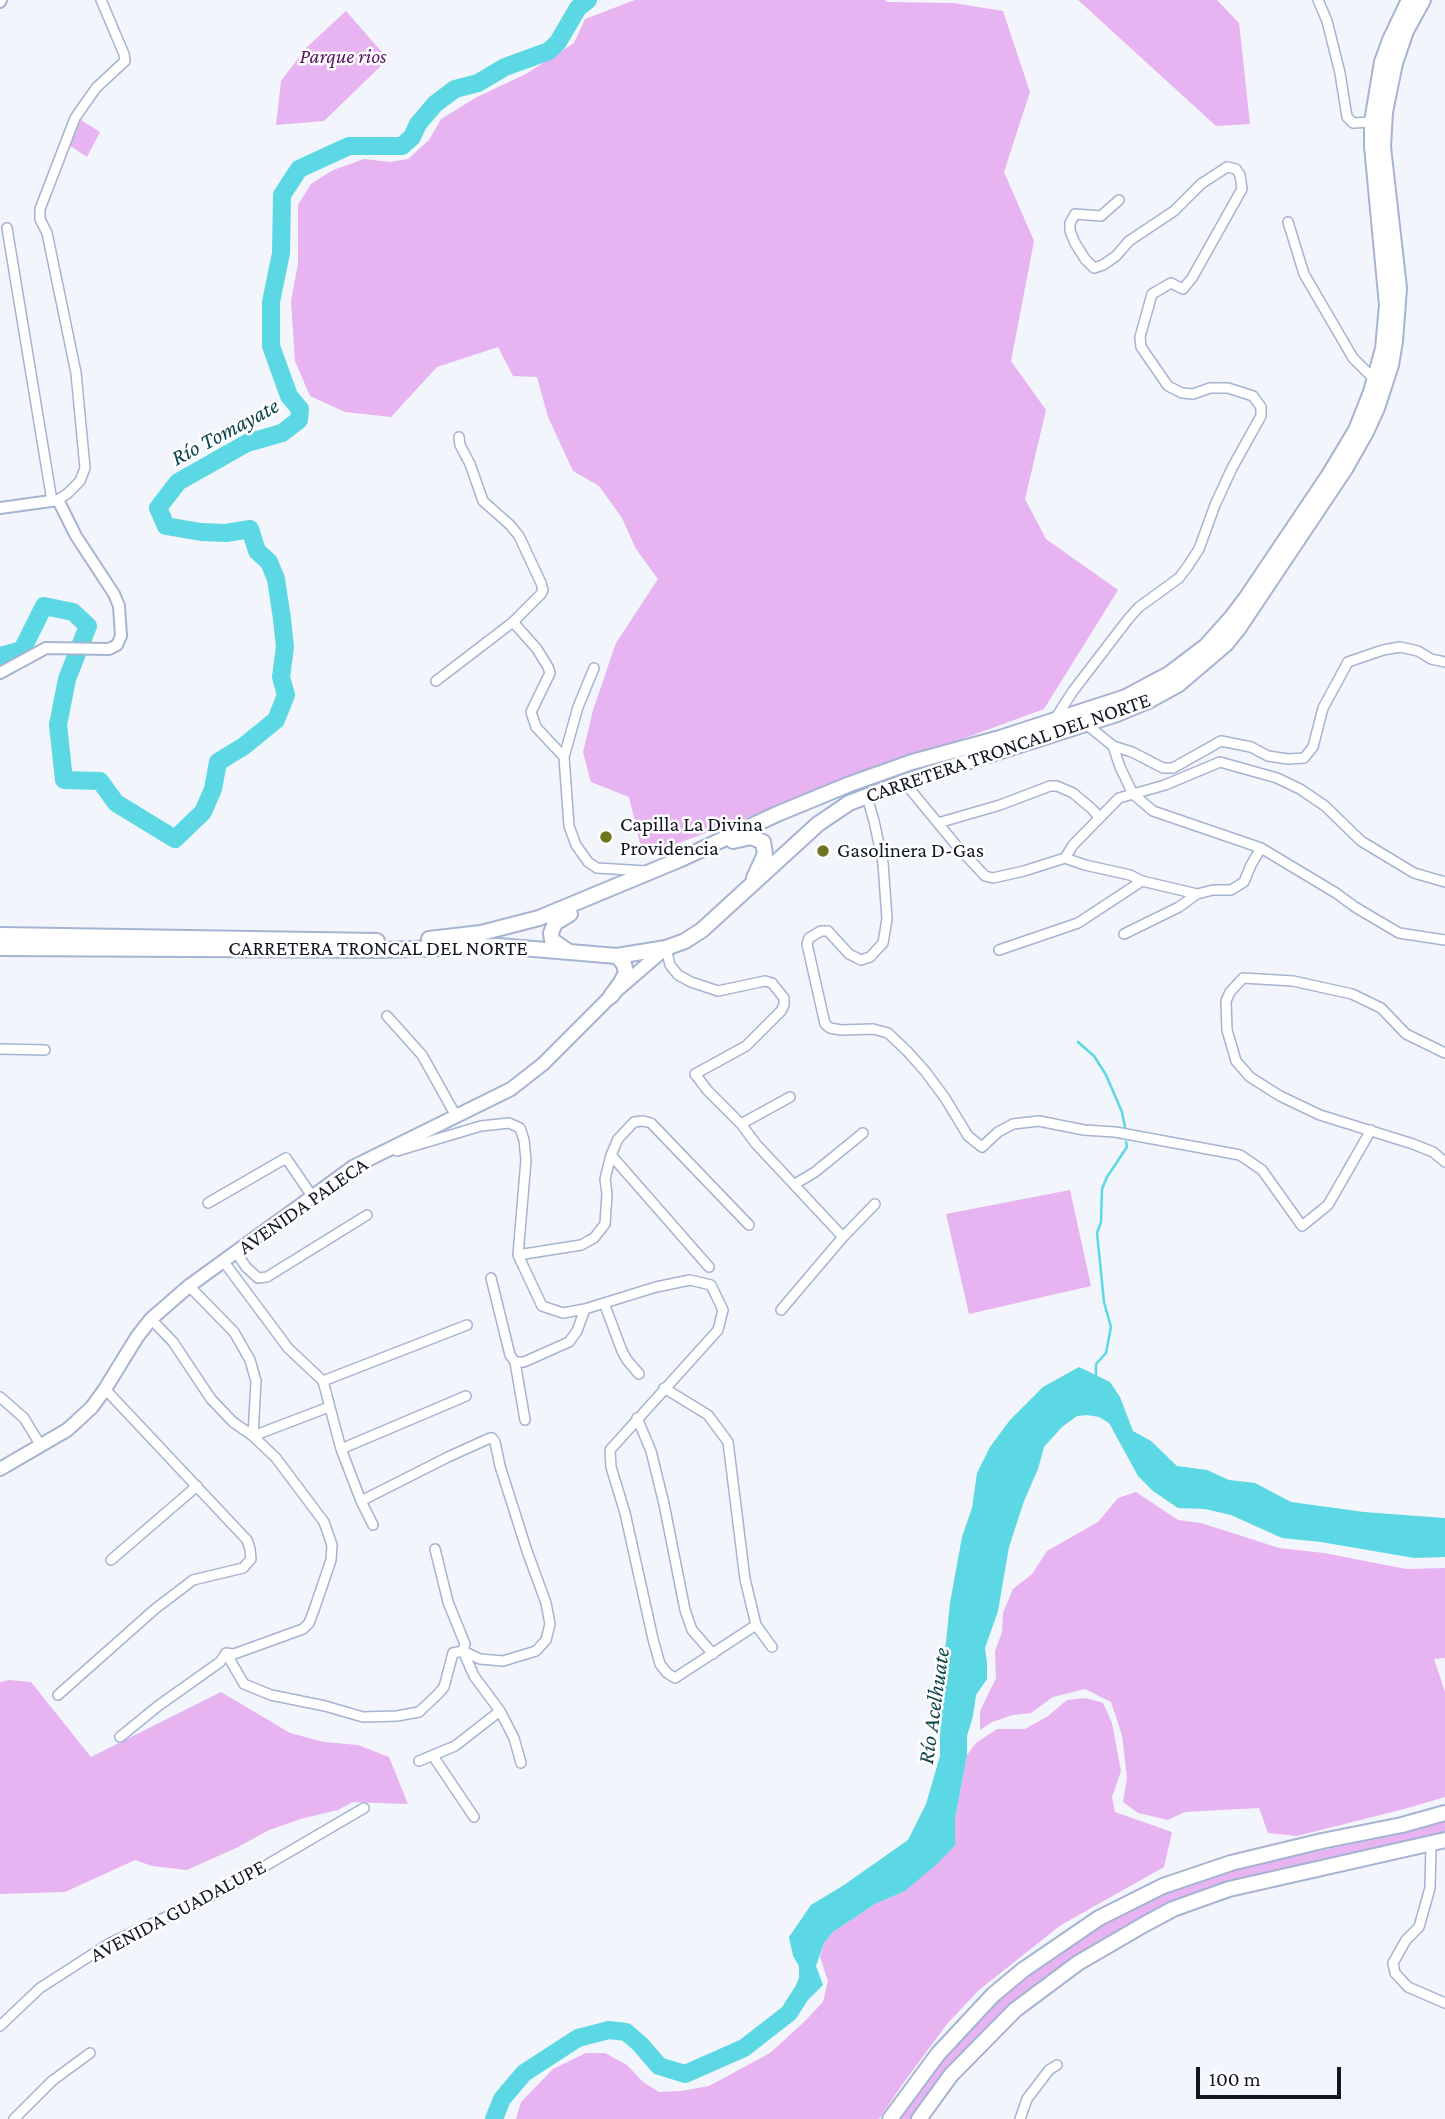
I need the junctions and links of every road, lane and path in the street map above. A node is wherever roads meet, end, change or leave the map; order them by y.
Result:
1 (101, 0) edge
2 (1318, 0) edge
3 (1409, 0) edge
4 (1423, 0) edge
5 (1372, 122) junction
6 (1378, 146) junction
7 (1382, 192) junction
8 (1119, 200) dead end
9 (1288, 222) dead end
10 (7, 228) dead end
11 (1374, 380) junction
12 (459, 437) dead end
13 (55, 500) junction
14 (0, 508) edge
15 (513, 622) junction
16 (1445, 662) edge
17 (594, 668) dead end
18 (0, 673) edge
19 (436, 681) dead end
20 (1055, 720) junction
21 (1086, 724) junction
22 (1113, 746) junction
23 (564, 757) junction
24 (904, 782) junction
25 (1133, 794) junction
26 (867, 797) junction
27 (1099, 817) junction
28 (938, 823) junction
29 (704, 848) junction
30 (1261, 848) junction
31 (1065, 858) junction
32 (681, 859) junction
33 (651, 872) junction
34 (1142, 881) junction
35 (1445, 882) edge
36 (748, 888) junction
37 (1197, 894) junction
38 (1124, 934) dead end
39 (0, 935) edge
40 (1445, 940) edge
41 (0, 948) edge
42 (666, 948) junction
43 (999, 950) dead end
44 (571, 953) junction
45 (617, 956) junction
46 (611, 996) junction
47 (387, 1016) dead end
48 (0, 1049) edge
49 (46, 1050) dead end
50 (1445, 1053) edge
51 (790, 1097) dead end
52 (456, 1116) junction
53 (741, 1124) junction
54 (1371, 1130) junction
55 (863, 1133) dead end
56 (611, 1155) junction
57 (1445, 1162) edge
58 (353, 1167) junction
59 (795, 1184) junction
60 (312, 1196) junction
61 (208, 1203) dead end
62 (875, 1204) dead end
63 (368, 1214) dead end
64 (749, 1225) dead end
65 (843, 1237) junction
66 (236, 1252) junction
67 (518, 1255) junction
68 (224, 1262) junction
69 (709, 1267) dead end
70 (491, 1278) dead end
71 (189, 1286) junction
72 (604, 1303) junction
73 (585, 1309) junction
74 (781, 1310) dead end
75 (151, 1319) junction
76 (467, 1325) dead end
77 (515, 1362) junction
78 (639, 1374) dead end
79 (323, 1381) junction
80 (664, 1388) junction
81 (105, 1389) junction
82 (466, 1396) dead end
83 (0, 1397) edge
84 (329, 1407) junction
85 (637, 1418) junction
86 (525, 1420) dead end
87 (253, 1436) junction
88 (41, 1446) junction
89 (341, 1449) junction
90 (0, 1469) edge
91 (197, 1486) junction
92 (361, 1501) junction
93 (373, 1525) dead end
94 (435, 1549) dead end
95 (111, 1560) dead end
96 (756, 1625) junction
97 (772, 1647) dead end
98 (463, 1651) junction
99 (226, 1653) junction
100 (713, 1654) junction
101 (58, 1695) dead end
102 (500, 1710) junction
103 (120, 1737) dead end
104 (433, 1756) junction
105 (419, 1761) dead end
106 (521, 1763) dead end
107 (363, 1808) dead end
108 (1445, 1813) edge
109 (474, 1816) dead end
110 (1438, 1842) edge
111 (1445, 2003) edge
112 (0, 2026) edge
113 (90, 2053) dead end
114 (1057, 2065) dead end
115 (14, 2119) edge
116 (890, 2119) edge
117 (919, 2119) edge
118 (1020, 2119) edge

1 - 13 street
2 - 5 street
3 - 5 main road, CARRETERA TRONCAL DEL NORTE
4 - 6 main road, CARRETERA TRONCAL DEL NORTE
5 - 6 main road, CARRETERA TRONCAL DEL NORTE
6 - 7 main road, CARRETERA TRONCAL DEL NORTE
7 - 11 main road, CARRETERA TRONCAL DEL NORTE
7 - 21 main road, CARRETERA TRONCAL DEL NORTE
8 - 20 street
9 - 11 street
10 - 13 street
11 - 20 main road, CARRETERA TRONCAL DEL NORTE
12 - 15 street
13 - 14 street
13 - 18 street
15 - 19 street
15 - 23 street
16 - 22 street
17 - 23 street
20 - 29 main road, CARRETERA TRONCAL DEL NORTE
21 - 22 street
21 - 24 main road, CARRETERA TRONCAL DEL NORTE
22 - 25 street
23 - 33 street
24 - 26 main road, CARRETERA TRONCAL DEL NORTE
24 - 28 street
25 - 27 street
25 - 30 street
25 - 35 street
26 - 36 main road, CARRETERA TRONCAL DEL NORTE
26 - 54 street
27 - 28 street
27 - 31 street
28 - 31 street
29 - 32 main road, CARRETERA TRONCAL DEL NORTE
29 - 36 main road
30 - 37 street
30 - 40 street
31 - 34 street
32 - 33 main road, CARRETERA TRONCAL DEL NORTE
32 - 44 main road
33 - 39 main road, CARRETERA TRONCAL DEL NORTE
34 - 37 street
34 - 43 street
36 - 42 main road, CARRETERA TRONCAL DEL NORTE
37 - 38 street
41 - 44 main road, CARRETERA TRONCAL DEL NORTE
42 - 45 main road, CARRETERA TRONCAL DEL NORTE
42 - 46 main road, AVENIDA PALECA
42 - 53 street
44 - 45 main road, CARRETERA TRONCAL DEL NORTE
45 - 46 main road
46 - 52 main road, AVENIDA PALECA
47 - 52 street
48 - 49 street
50 - 54 street
51 - 53 street
52 - 58 main road, AVENIDA PALECA
53 - 59 street
54 - 57 street
55 - 59 street
56 - 64 street
56 - 67 street
56 - 69 street
58 - 60 main road, AVENIDA PALECA
58 - 67 street
59 - 65 street
60 - 61 street
60 - 66 main road, AVENIDA PALECA
62 - 65 street
63 - 66 street
65 - 74 street
66 - 68 main road, AVENIDA PALECA
67 - 73 street
68 - 71 main road, AVENIDA PALECA
68 - 79 street
70 - 77 street
71 - 75 main road, AVENIDA PALECA
71 - 87 street
72 - 73 street
72 - 78 street
72 - 80 street
73 - 77 street
75 - 81 main road, AVENIDA PALECA
75 - 87 street
76 - 79 street
77 - 86 street
79 - 84 street
80 - 85 street
80 - 96 street
81 - 88 main road, AVENIDA PALECA
81 - 91 street
82 - 89 street
83 - 88 street
84 - 87 street
84 - 89 street
85 - 100 street
85 - 100 street
87 - 99 street
88 - 90 main road, AVENIDA PALECA
89 - 92 street
91 - 95 street
91 - 101 street
92 - 93 street
92 - 98 street
94 - 98 street
96 - 97 street
96 - 100 street
98 - 99 street
98 - 102 street
99 - 103 street
102 - 104 street
102 - 106 street
104 - 105 street
104 - 109 street
107 - 112 street, AVENIDA GUADALUPE
108 - 116 main road
110 - 111 street
110 - 117 main road
113 - 115 street
114 - 118 street

